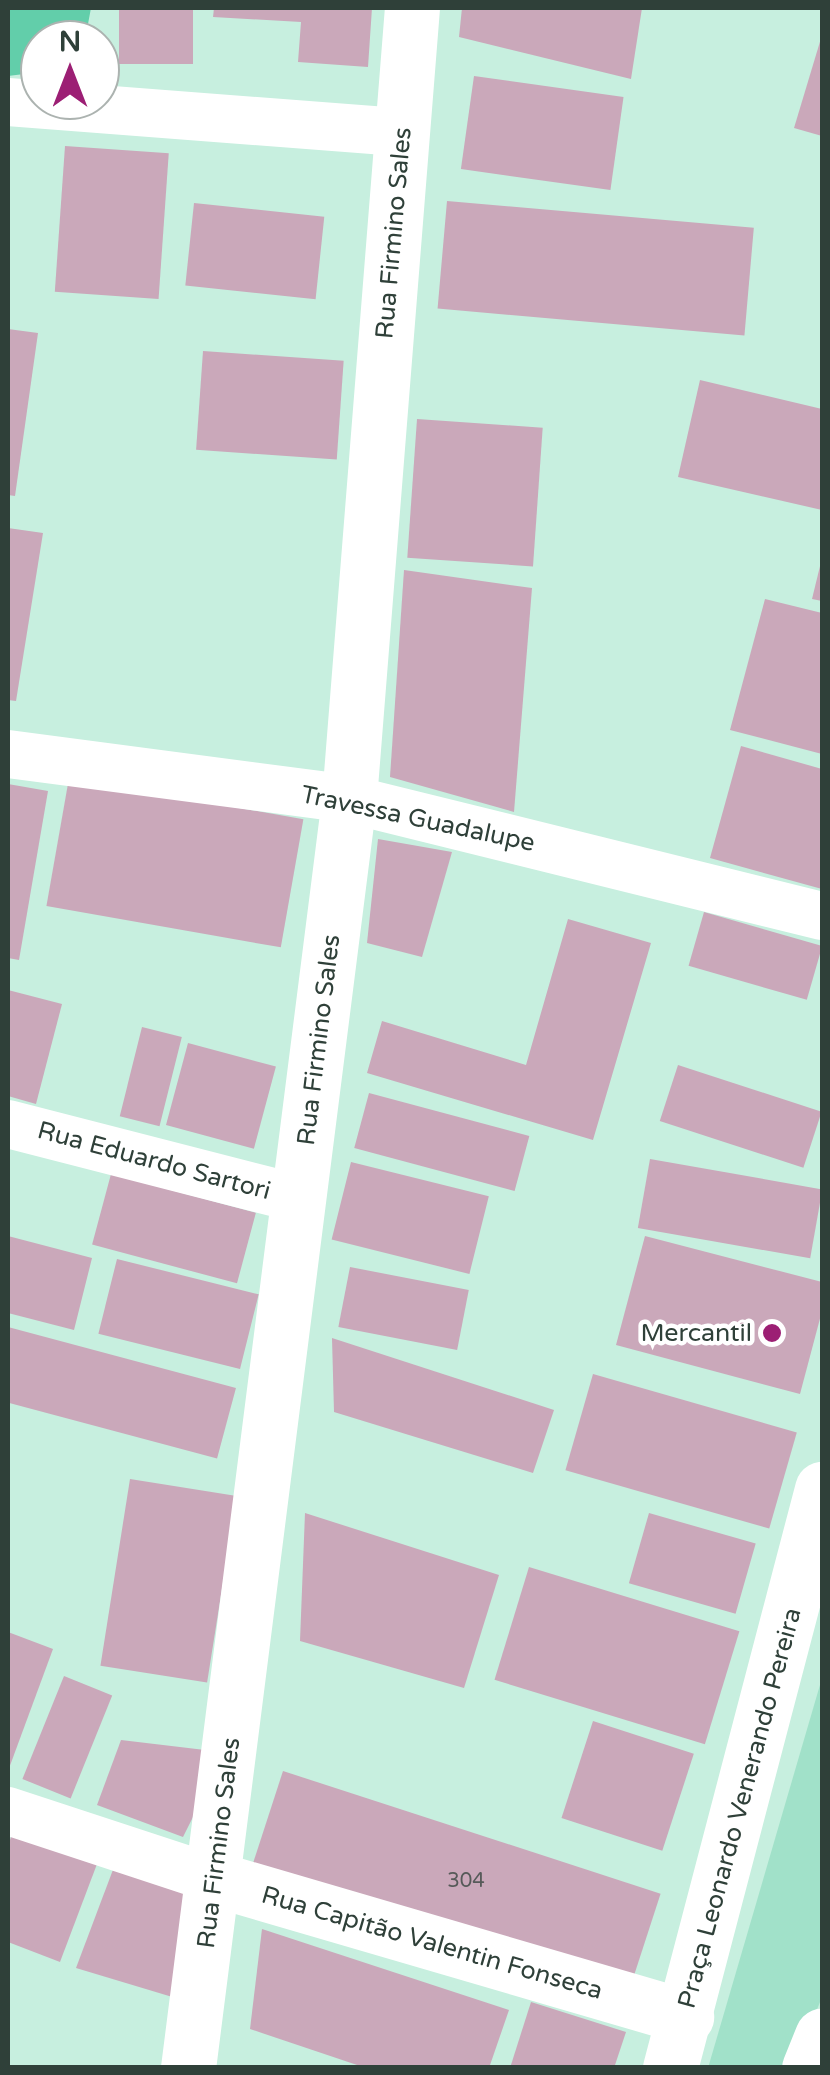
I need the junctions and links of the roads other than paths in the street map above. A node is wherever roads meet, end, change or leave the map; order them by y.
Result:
1 (412, 8) edge
2 (8, 102) edge
3 (402, 132) junction
4 (8, 754) edge
5 (349, 798) junction
6 (822, 916) edge
7 (8, 1124) edge
8 (300, 1199) junction
9 (822, 1490) edge
10 (8, 1811) edge
11 (215, 1880) junction
12 (686, 2016) junction
13 (822, 2036) edge
14 (188, 2068) edge
15 (670, 2068) edge
16 (810, 2068) edge

1 - 3 main road, Rua Firmino Sales
2 - 3 street
3 - 5 main road, Rua Firmino Sales
4 - 5 street, Travessa Guadalupe
5 - 6 street, Travessa Guadalupe
5 - 8 main road, Rua Firmino Sales
7 - 8 street, Rua Eduardo Sartori
8 - 11 main road, Rua Firmino Sales
9 - 12 main road, Praça Leonardo Venerando Pereira
10 - 11 street, Rua Capitão Valentin Fonseca
11 - 12 main road, Rua Capitão Valentin Fonseca
11 - 14 main road, Rua Firmino Sales
12 - 15 main road, Praça Leonardo Venerando Pereira
13 - 16 main road

